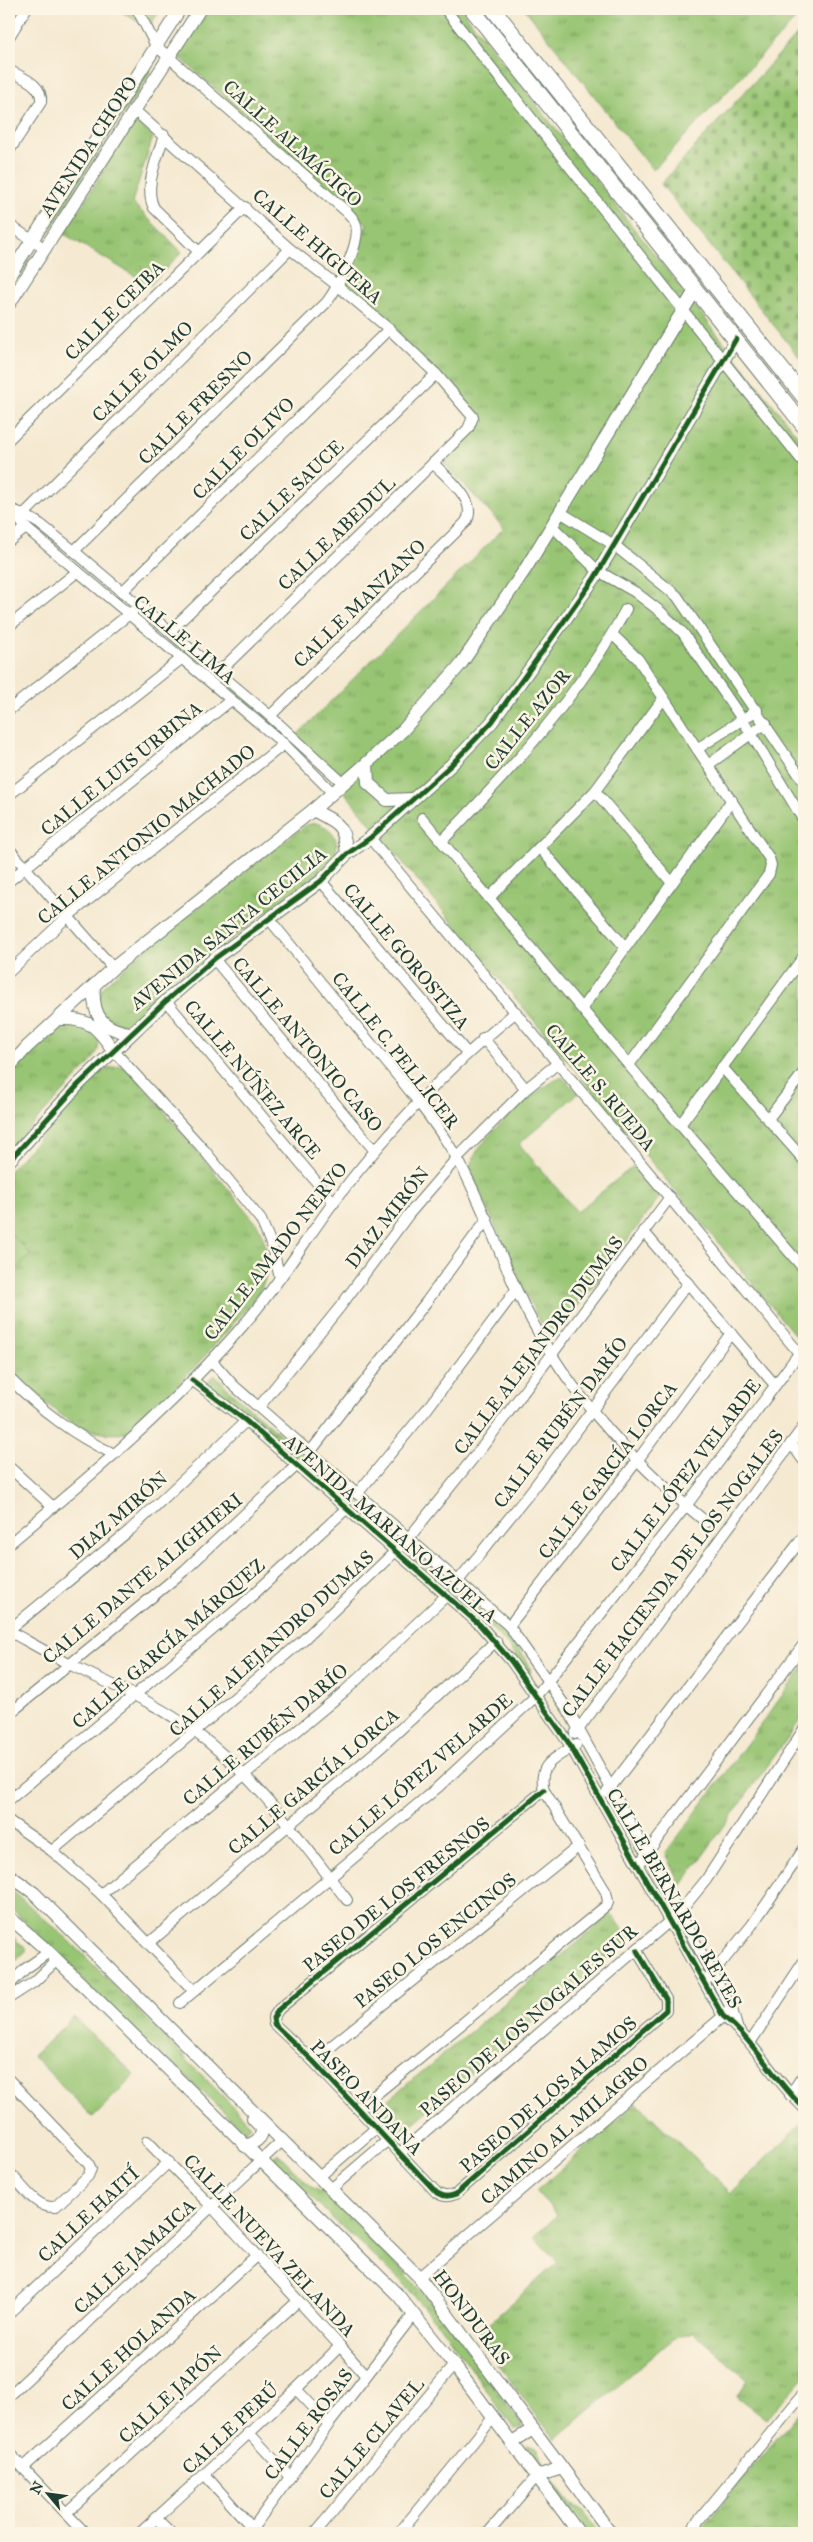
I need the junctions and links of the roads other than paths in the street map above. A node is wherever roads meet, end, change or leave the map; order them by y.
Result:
1 (26, 9) edge
2 (137, 9) edge
3 (180, 9) edge
4 (200, 9) edge
5 (445, 9) edge
6 (472, 9) edge
7 (493, 9) edge
8 (9, 37) edge
9 (156, 46) junction
10 (169, 57) junction
11 (9, 70) edge
12 (133, 109) junction
13 (164, 135) junction
14 (9, 151) edge
15 (245, 207) junction
16 (9, 225) edge
17 (32, 240) junction
18 (44, 248) junction
19 (290, 249) junction
20 (198, 251) junction
21 (9, 276) edge
22 (338, 286) junction
23 (696, 289) junction
24 (9, 304) edge
25 (683, 309) junction
26 (389, 330) junction
27 (736, 339) junction
28 (724, 359) junction
29 (436, 374) junction
30 (804, 396) edge
31 (473, 417) joint
32 (804, 426) edge
33 (9, 439) edge
34 (804, 462) edge
35 (433, 463) junction
36 (560, 512) junction
37 (18, 517) edge
38 (552, 526) junction
39 (9, 541) edge
40 (614, 545) junction
41 (74, 551) junction
42 (598, 571) junction
43 (77, 572) junction
44 (122, 592) junction
45 (138, 605) junction
46 (626, 610) dead end
47 (129, 616) junction
48 (9, 626) edge
49 (170, 631) junction
50 (612, 635) junction
51 (181, 659) junction
52 (219, 672) junction
53 (663, 699) junction
54 (231, 700) junction
55 (9, 710) edge
56 (757, 710) junction
57 (270, 716) junction
58 (742, 719) junction
59 (766, 723) junction
60 (751, 734) junction
61 (284, 744) junction
62 (697, 749) junction
63 (367, 762) junction
64 (708, 765) junction
65 (804, 782) edge
66 (343, 783) junction
67 (595, 791) junction
68 (332, 792) junction
69 (9, 795) edge
70 (413, 800) junction
71 (732, 800) junction
72 (313, 810) junction
73 (422, 818) dead end
74 (804, 821) edge
75 (370, 838) junction
76 (442, 840) junction
77 (540, 848) junction
78 (9, 849) edge
79 (347, 854) junction
80 (24, 867) junction
81 (9, 881) edge
82 (320, 881) junction
83 (672, 883) junction
84 (490, 896) junction
85 (68, 916) junction
86 (270, 920) junction
87 (625, 946) junction
88 (804, 956) edge
89 (214, 959) junction
90 (113, 968) junction
91 (9, 972) edge
92 (94, 987) junction
93 (166, 1001) junction
94 (582, 1008) junction
95 (516, 1012) junction
96 (60, 1019) junction
97 (131, 1033) junction
98 (483, 1038) junction
99 (114, 1050) junction
100 (467, 1053) junction
101 (558, 1063) junction
102 (629, 1065) junction
103 (722, 1067) junction
104 (9, 1068) edge
105 (804, 1072) edge
106 (526, 1089) junction
107 (418, 1101) junction
108 (768, 1119) junction
109 (680, 1125) junction
110 (375, 1151) junction
111 (457, 1158) junction
112 (804, 1160) edge
113 (9, 1161) edge
114 (670, 1197) junction
115 (334, 1203) junction
116 (487, 1219) junction
117 (643, 1231) junction
118 (804, 1269) edge
119 (280, 1278) junction
120 (688, 1283) junction
121 (516, 1290) junction
122 (731, 1333) junction
123 (550, 1353) junction
124 (802, 1356) edge
125 (212, 1361) junction
126 (9, 1378) edge
127 (192, 1380) junction
128 (775, 1385) junction
129 (259, 1408) junction
130 (591, 1411) junction
131 (246, 1421) junction
132 (804, 1426) edge
133 (791, 1443) junction
134 (311, 1450) junction
135 (114, 1454) junction
136 (804, 1461) edge
137 (637, 1462) junction
138 (9, 1466) edge
139 (296, 1466) junction
140 (358, 1494) junction
141 (686, 1506) junction
142 (53, 1507) junction
143 (346, 1509) junction
144 (706, 1522) dead end
145 (804, 1536) edge
146 (408, 1539) junction
147 (9, 1544) edge
148 (396, 1552) junction
149 (458, 1581) junction
150 (446, 1596) junction
151 (509, 1626) junction
152 (9, 1631) edge
153 (496, 1641) junction
154 (804, 1644) edge
155 (69, 1664) junction
156 (548, 1682) junction
157 (137, 1694) junction
158 (536, 1696) junction
159 (9, 1714) edge
160 (804, 1729) edge
161 (578, 1730) junction
162 (195, 1732) junction
163 (583, 1740) junction
164 (570, 1745) junction
165 (246, 1775) junction
166 (611, 1789) junction
167 (544, 1790) junction
168 (600, 1797) junction
169 (9, 1800) edge
170 (9, 1821) edge
171 (289, 1824) junction
172 (579, 1846) junction
173 (804, 1849) edge
174 (52, 1851) junction
175 (648, 1853) junction
176 (638, 1865) junction
177 (9, 1875) edge
178 (329, 1877) junction
179 (101, 1894) junction
180 (347, 1900) dead end
181 (679, 1913) junction
182 (9, 1917) edge
183 (670, 1922) junction
184 (149, 1943) junction
185 (637, 1951) junction
186 (53, 1956) junction
187 (804, 1961) edge
188 (713, 1974) junction
189 (704, 1983) junction
190 (9, 1985) edge
191 (194, 1991) junction
192 (9, 1998) edge
193 (180, 2003) dead end
194 (732, 2009) junction
195 (723, 2016) junction
196 (274, 2024) joint
197 (737, 2027) junction
198 (750, 2043) junction
199 (313, 2062) junction
200 (216, 2074) junction
201 (804, 2074) edge
202 (9, 2080) edge
203 (790, 2095) junction
204 (804, 2108) edge
205 (358, 2110) junction
206 (376, 2128) junction
207 (283, 2140) junction
208 (388, 2140) junction
209 (147, 2141) dead end
210 (245, 2146) junction
211 (400, 2153) junction
212 (169, 2162) junction
213 (261, 2162) junction
214 (9, 2172) edge
215 (319, 2177) junction
216 (331, 2189) junction
217 (437, 2193) joint
218 (213, 2208) junction
219 (256, 2256) junction
220 (419, 2277) junction
221 (298, 2300) junction
222 (9, 2313) edge
223 (414, 2314) junction
224 (340, 2346) junction
225 (454, 2366) junction
226 (366, 2376) junction
227 (297, 2390) junction
228 (804, 2393) edge
229 (9, 2396) edge
230 (492, 2419) junction
231 (329, 2424) junction
232 (533, 2429) junction
233 (248, 2432) junction
234 (512, 2442) junction
235 (9, 2453) edge
236 (23, 2468) junction
237 (562, 2468) junction
238 (205, 2475) junction
239 (536, 2476) junction
240 (290, 2477) junction
241 (66, 2513) junction
242 (156, 2518) junction
243 (253, 2532) edge
244 (575, 2532) edge
245 (85, 2533) edge
246 (140, 2533) edge
247 (171, 2533) edge
248 (315, 2533) edge
249 (399, 2533) edge
250 (488, 2533) edge
251 (611, 2533) edge
252 (688, 2533) edge

1 - 8 street
2 - 9 street
3 - 9 street, AVENIDA CHOPO
4 - 10 street, AVENIDA CHOPO
5 - 25 street
6 - 23 main road
7 - 30 main road
9 - 10 street, CALLE ALMÁCIGO
9 - 17 street, AVENIDA CHOPO
10 - 12 street, AVENIDA CHOPO
10 - 22 street, CALLE ALMÁCIGO
11 - 14 street
12 - 13 street, CALLE HIGUERA
12 - 18 street, AVENIDA CHOPO
13 - 15 street, CALLE HIGUERA
13 - 20 street
15 - 19 street, CALLE HIGUERA
15 - 20 street, CALLE CEIBA
16 - 17 street
17 - 18 street
17 - 21 street, AVENIDA CHOPO
18 - 24 street, AVENIDA CHOPO
19 - 22 street, CALLE HIGUERA
19 - 37 street, CALLE OLMO
20 - 33 street, CALLE CEIBA
22 - 26 street, CALLE HIGUERA
22 - 41 street, CALLE FRESNO
23 - 25 street, AVENIDA SANTA CECILIA
23 - 27 main road
25 - 28 street
25 - 36 street, AVENIDA SANTA CECILIA
26 - 29 street, CALLE HIGUERA
26 - 44 street, CALLE OLIVO
27 - 28 street, AVENIDA SANTA CECILIA
27 - 32 main road
28 - 34 street
28 - 40 street, AVENIDA SANTA CECILIA
29 - 31 street, CALLE HIGUERA
29 - 49 street, CALLE SAUCE
31 - 35 street, CALLE ABEDUL
35 - 52 street, CALLE ABEDUL
35 - 57 street, CALLE MANZANO
36 - 38 street, AVENIDA SANTA CECILIA
36 - 40 street
37 - 39 street, CALLE OLMO
37 - 41 street, CALLE LIMA
37 - 43 street, CALLE LIMA
38 - 42 street
38 - 63 street, AVENIDA SANTA CECILIA
40 - 42 street, AVENIDA SANTA CECILIA
40 - 56 street
41 - 44 street, CALLE LIMA
42 - 58 street
42 - 70 street, AVENIDA SANTA CECILIA
43 - 47 street, CALLE LIMA
43 - 48 street
44 - 45 street, CALLE LIMA
45 - 47 street
45 - 49 street, CALLE LIMA
46 - 50 street, CALLE AZOR
47 - 51 street, CALLE LIMA
47 - 55 street
49 - 52 street, CALLE LIMA
50 - 53 street
50 - 76 street, CALLE AZOR
51 - 54 street, CALLE LIMA
51 - 69 street
52 - 57 street, CALLE LIMA
53 - 62 street
53 - 67 street
54 - 61 street, CALLE LIMA
54 - 80 street, CALLE LUIS URBINA
56 - 58 street
56 - 59 street
57 - 66 street, CALLE LIMA
58 - 60 street
58 - 62 street
59 - 60 street
59 - 65 street
60 - 64 street
60 - 74 street
61 - 68 street, CALLE LIMA
61 - 85 street, CALLE ANTONIO MACHADO
62 - 64 street
63 - 66 street, AVENIDA SANTA CECILIA
63 - 70 street
64 - 71 street
66 - 68 street, AVENIDA SANTA CECILIA
67 - 77 street
67 - 83 street
68 - 72 street, AVENIDA SANTA CECILIA
70 - 75 street, AVENIDA SANTA CECILIA
71 - 83 street
71 - 102 street
72 - 79 street
72 - 90 street, AVENIDA SANTA CECILIA
73 - 76 street
75 - 79 street, AVENIDA SANTA CECILIA
75 - 95 street, CALLE S. RUEDA
76 - 84 street
77 - 84 street
77 - 87 street
78 - 80 street
79 - 82 street, AVENIDA SANTA CECILIA
80 - 81 street, CALLE LUIS URBINA
80 - 85 street
82 - 86 street, AVENIDA SANTA CECILIA
82 - 100 street, CALLE GOROSTIZA
83 - 87 street
84 - 94 street
85 - 90 street
85 - 91 street, CALLE ANTONIO MACHADO
86 - 89 street, AVENIDA SANTA CECILIA
86 - 107 street, CALLE C. PELLICER
87 - 94 street
88 - 103 street
89 - 93 street, AVENIDA SANTA CECILIA
89 - 110 street, CALLE ANTONIO CASO
90 - 92 street, AVENIDA SANTA CECILIA
92 - 96 street, AVENIDA SANTA CECILIA
92 - 97 street
93 - 97 street, AVENIDA SANTA CECILIA
93 - 115 street, CALLE NÚÑEZ ARCE
94 - 102 street
95 - 98 street, CALLE AMADO NERVO
95 - 101 street, CALLE S. RUEDA
96 - 99 street
96 - 104 street, AVENIDA SANTA CECILIA
97 - 99 street, AVENIDA SANTA CECILIA
98 - 100 street, CALLE AMADO NERVO
98 - 106 street
99 - 113 street, AVENIDA SANTA CECILIA
99 - 119 street
100 - 107 street, CALLE AMADO NERVO
101 - 106 street, DIAZ MIRÓN
101 - 114 street, CALLE S. RUEDA
102 - 109 street
103 - 108 street
103 - 109 street
105 - 108 street
106 - 111 street, DIAZ MIRÓN
107 - 110 street, CALLE AMADO NERVO
107 - 111 street, CALLE C. PELLICER
108 - 112 street
109 - 118 street
110 - 115 street, CALLE AMADO NERVO
111 - 116 street, CALLE C. PELLICER
111 - 129 street, DIAZ MIRÓN
114 - 117 street, CALLE ALEJANDRO DUMAS
114 - 124 street, CALLE S. RUEDA
115 - 119 street, CALLE AMADO NERVO
116 - 121 street, CALLE C. PELLICER
116 - 134 street
117 - 120 street
117 - 123 street, CALLE ALEJANDRO DUMAS
119 - 125 street, CALLE AMADO NERVO
120 - 122 street
120 - 130 street, CALLE RUBÉN DARÍO
121 - 123 street, CALLE C. PELLICER
121 - 140 street
122 - 128 street
122 - 137 street, CALLE GARCÍA LORCA
123 - 130 street, CALLE C. PELLICER
123 - 146 street, CALLE ALEJANDRO DUMAS
124 - 128 street, CALLE LÓPEZ VELARDE
125 - 127 street, CALLE AMADO NERVO
125 - 129 street, AVENIDA MARIANO AZUELA
126 - 135 street
127 - 131 street, AVENIDA MARIANO AZUELA
127 - 135 street, CALLE AMADO NERVO
128 - 141 street, CALLE LÓPEZ VELARDE
129 - 134 street, AVENIDA MARIANO AZUELA
130 - 137 street, CALLE C. PELLICER
130 - 149 street, CALLE RUBÉN DARÍO
131 - 139 street, AVENIDA MARIANO AZUELA
131 - 152 street, DIAZ MIRÓN
132 - 133 street, CALLE HACIENDA DE LOS NOGALES
133 - 136 street
133 - 161 street, CALLE HACIENDA DE LOS NOGALES
134 - 140 street, AVENIDA MARIANO AZUELA
135 - 142 street, CALLE AMADO NERVO
137 - 141 street, CALLE C. PELLICER
137 - 151 street, CALLE GARCÍA LORCA
138 - 142 street
139 - 143 street, AVENIDA MARIANO AZUELA
139 - 155 street, CALLE DANTE ALIGHIERI
140 - 146 street, AVENIDA MARIANO AZUELA
141 - 144 street, CALLE C. PELLICER
141 - 156 street, CALLE LÓPEZ VELARDE
142 - 147 street, CALLE AMADO NERVO
143 - 148 street, AVENIDA MARIANO AZUELA
143 - 157 street, CALLE GARCÍA MÁRQUEZ
145 - 166 street
146 - 148 street, CALLE ALEJANDRO DUMAS
146 - 149 street, AVENIDA MARIANO AZUELA
148 - 150 street, AVENIDA MARIANO AZUELA
148 - 162 street, CALLE ALEJANDRO DUMAS
149 - 151 street, AVENIDA MARIANO AZUELA
150 - 153 street, AVENIDA MARIANO AZUELA
150 - 165 street, CALLE RUBÉN DARÍO
151 - 156 street, AVENIDA MARIANO AZUELA
152 - 155 street
153 - 158 street, AVENIDA MARIANO AZUELA
153 - 171 street, CALLE GARCÍA LORCA
154 - 175 street
155 - 157 street
155 - 159 street, CALLE DANTE ALIGHIERI
156 - 158 street, CALLE LÓPEZ VELARDE
156 - 161 street, AVENIDA MARIANO AZUELA
157 - 162 street
157 - 169 street, CALLE GARCÍA MÁRQUEZ
158 - 164 street, AVENIDA MARIANO AZUELA
158 - 178 street, CALLE LÓPEZ VELARDE
160 - 181 street, PASEO DE LOS NOGALES SUR
161 - 163 street, CALLE BERNARDO REYES
161 - 164 street, CALLE HACIENDA DE LOS NOGALES
162 - 165 street
162 - 174 street, CALLE ALEJANDRO DUMAS
163 - 164 street
163 - 166 street, CALLE BERNARDO REYES
164 - 167 street
164 - 168 street, CALLE BERNARDO REYES
165 - 171 street
165 - 179 street, CALLE RUBÉN DARÍO
166 - 168 street
166 - 175 street, CALLE BERNARDO REYES
167 - 172 street
167 - 196 street, PASEO DE LOS FRESNOS
168 - 176 street, CALLE BERNARDO REYES
170 - 174 street
171 - 178 street
171 - 184 street, CALLE GARCÍA LORCA
172 - 199 street, PASEO LOS ENCINOS
172 - 205 street
173 - 188 street
174 - 179 street
175 - 176 street
175 - 181 street, CALLE BERNARDO REYES
176 - 183 street, CALLE BERNARDO REYES
177 - 200 street
178 - 180 street
178 - 191 street, CALLE LÓPEZ VELARDE
179 - 184 street
181 - 183 street, PASEO DE LOS NOGALES SUR
181 - 188 street, CALLE BERNARDO REYES
182 - 186 street
183 - 185 street, PASEO DE LOS NOGALES SUR
183 - 189 street, CALLE BERNARDO REYES
184 - 191 street
185 - 211 street, PASEO DE LOS NOGALES SUR
185 - 217 street, PASEO DE LOS ALAMOS
186 - 190 street
186 - 192 street
186 - 210 street
187 - 198 street
188 - 189 street
188 - 194 street, CALLE BERNARDO REYES
189 - 195 street, CALLE BERNARDO REYES
191 - 193 street, CALLE LÓPEZ VELARDE
194 - 195 street, CAMINO AL MILAGRO
194 - 197 street, CALLE BERNARDO REYES
195 - 197 street, CALLE BERNARDO REYES
195 - 220 street, CAMINO AL MILAGRO
196 - 199 street, PASEO ANDANA
197 - 198 street, CALLE BERNARDO REYES
198 - 203 street, CALLE BERNARDO REYES
199 - 205 street, PASEO ANDANA
200 - 207 street, HONDURAS
200 - 210 street
201 - 203 street
202 - 214 street
203 - 204 street, CALLE BERNARDO REYES
205 - 206 street, PASEO ANDANA
206 - 208 street, PASEO ANDANA
206 - 215 street
207 - 213 street, CALLE JAMAICA
207 - 215 street, HONDURAS
208 - 211 street, PASEO ANDANA
208 - 216 street
209 - 212 street, CALLE NUEVA ZELANDA
210 - 213 street
211 - 217 street, PASEO ANDANA
212 - 218 street, CALLE NUEVA ZELANDA
212 - 222 street, CALLE HAITÍ
213 - 218 street, CALLE JAMAICA
213 - 223 street
215 - 216 street, HONDURAS
216 - 220 street, HONDURAS
218 - 219 street, CALLE NUEVA ZELANDA
218 - 229 street, CALLE JAMAICA
219 - 221 street, CALLE NUEVA ZELANDA
219 - 236 street, CALLE HOLANDA
220 - 232 street, HONDURAS
221 - 224 street, CALLE NUEVA ZELANDA
221 - 241 street, CALLE JAPÓN
223 - 225 street
223 - 226 street, CALLE ROSAS
224 - 226 street, CALLE NUEVA ZELANDA
224 - 227 street, CALLE PERÚ
225 - 230 street
225 - 248 street, CALLE CLAVEL
226 - 231 street, CALLE ROSAS
227 - 231 street
227 - 233 street, CALLE PERÚ
228 - 252 street
230 - 234 street
230 - 249 street
231 - 240 street, CALLE ROSAS
232 - 234 street
232 - 237 street, HONDURAS
233 - 238 street, CALLE PERÚ
233 - 240 street
234 - 239 street
235 - 236 street
236 - 241 street
237 - 239 street
237 - 251 street, HONDURAS
238 - 242 street, CALLE PERÚ
238 - 243 street
239 - 244 street
239 - 250 street
240 - 243 street, CALLE ROSAS
241 - 245 street
242 - 246 street, CALLE PERÚ
242 - 247 street

